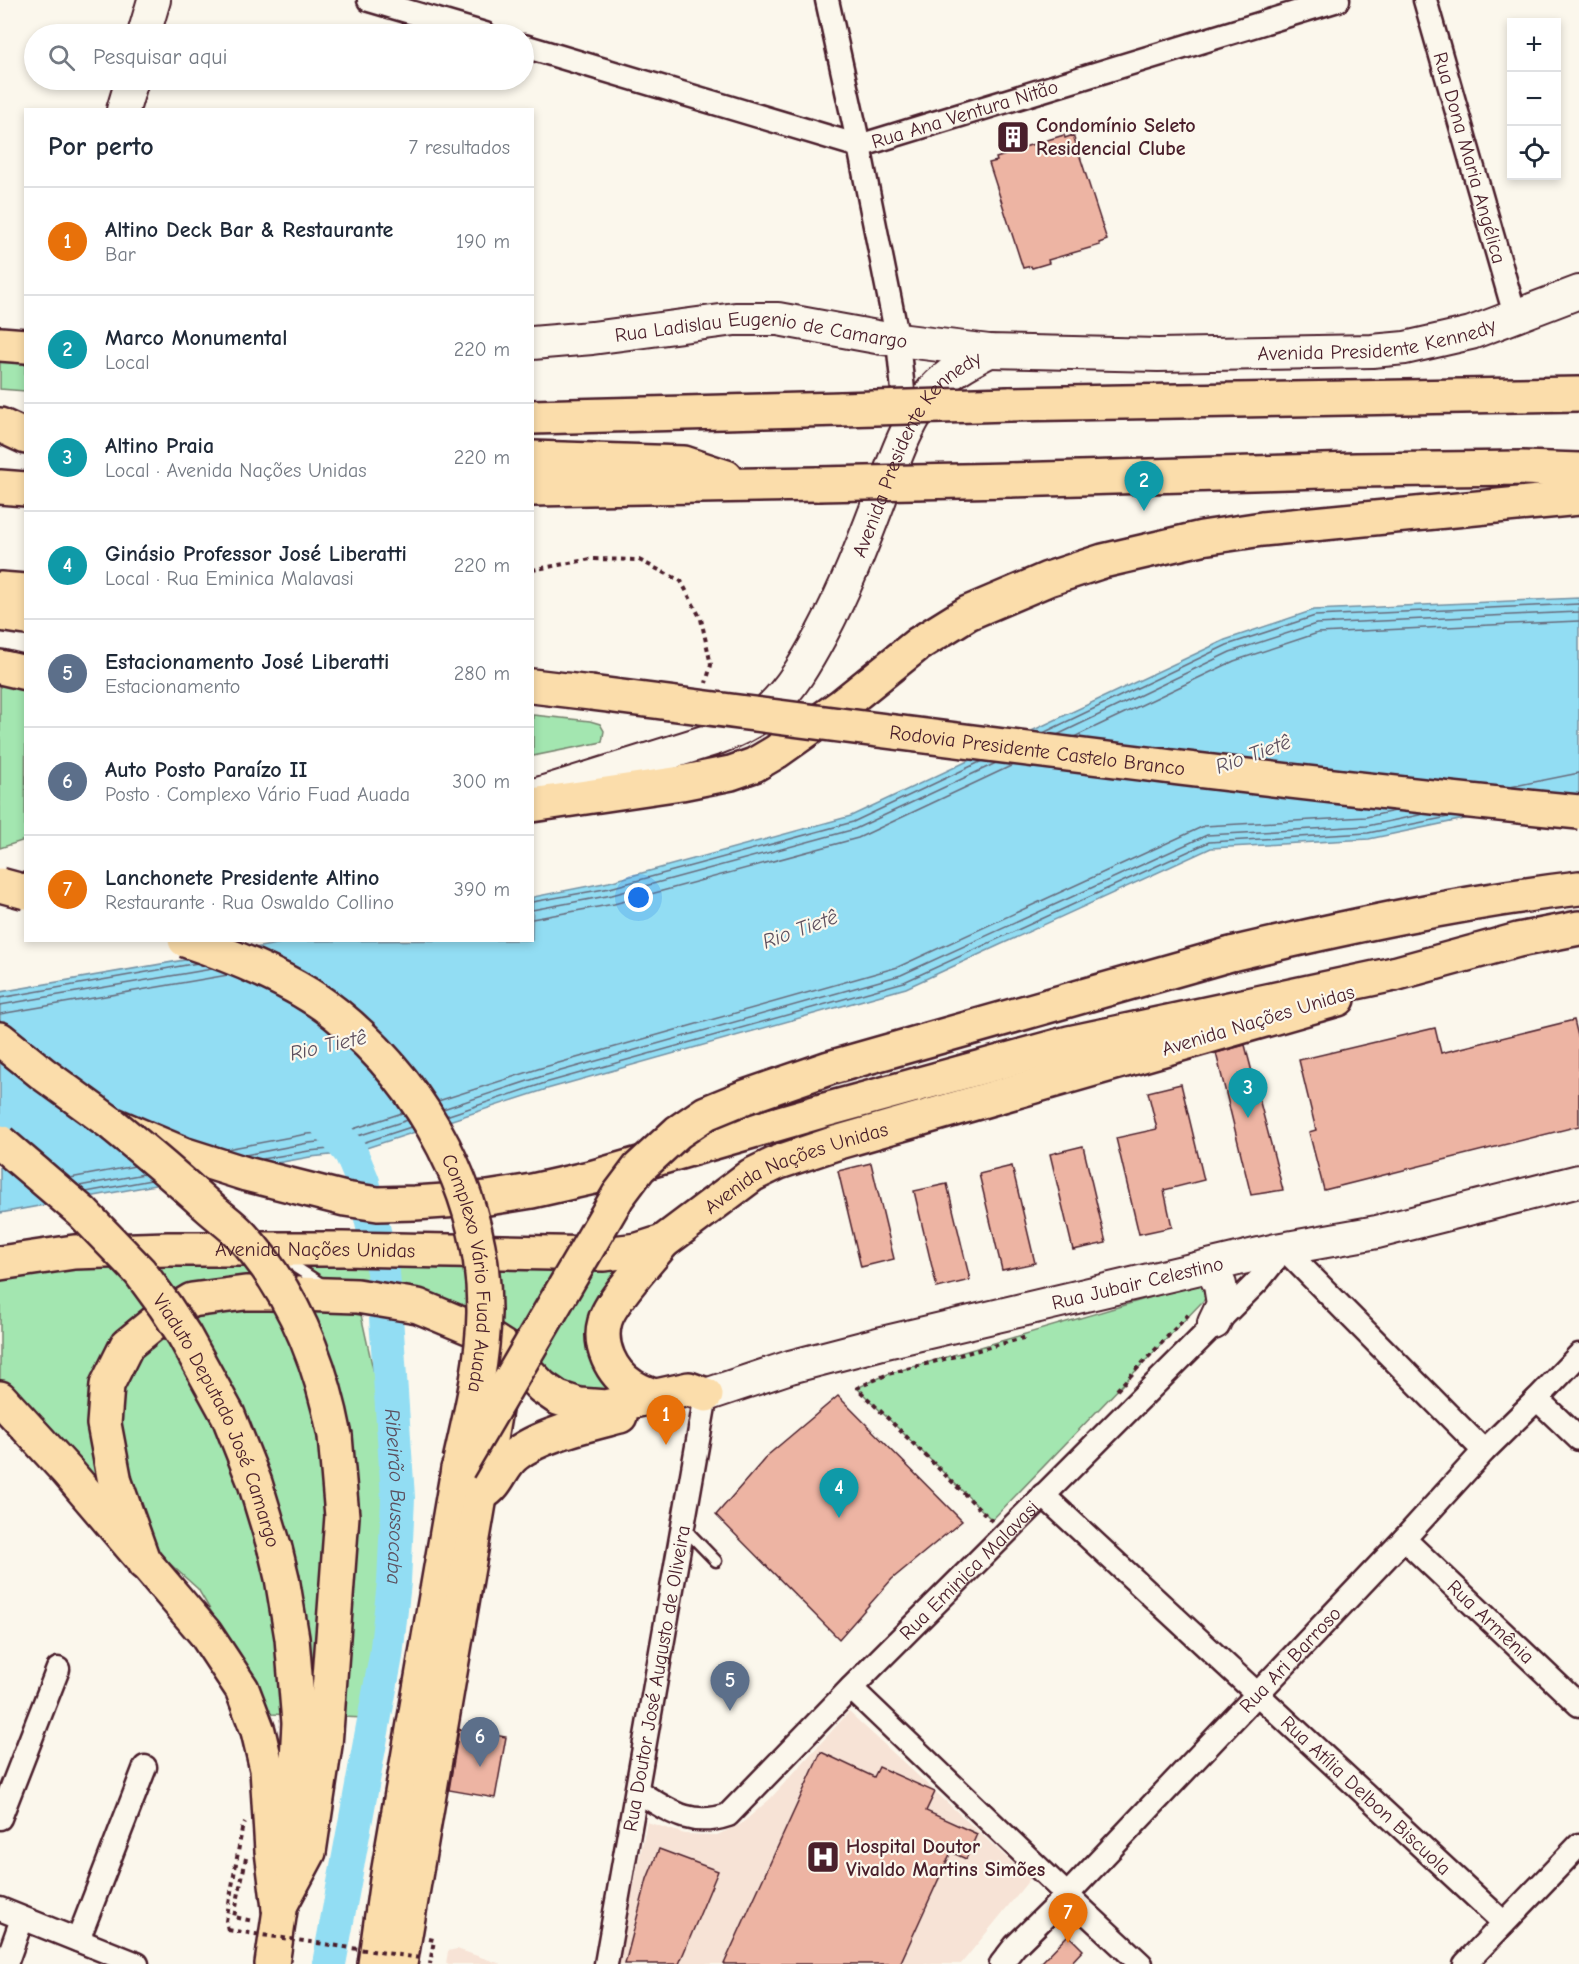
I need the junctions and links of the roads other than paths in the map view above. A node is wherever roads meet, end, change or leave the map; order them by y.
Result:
1 (154, 0) edge
2 (369, 0) edge
3 (827, 0) edge
4 (1338, 0) edge
5 (1425, 0) edge
6 (147, 24) edge
7 (451, 24) edge
8 (534, 49) edge
9 (129, 90) edge
10 (124, 108) edge
11 (859, 146) junction
12 (1579, 292) edge
13 (1515, 315) junction
14 (0, 338) edge
15 (24, 339) edge
16 (898, 341) junction
17 (534, 343) edge
18 (0, 344) edge
19 (24, 346) edge
20 (989, 351) junction
21 (1579, 394) edge
22 (540, 413) edge
23 (24, 421) edge
24 (0, 423) edge
25 (907, 431) junction
26 (24, 436) edge
27 (534, 458) edge
28 (1579, 470) edge
29 (754, 485) junction
30 (0, 487) edge
31 (24, 489) edge
32 (534, 489) edge
33 (1579, 498) edge
34 (0, 589) edge
35 (24, 591) edge
36 (0, 614) edge
37 (24, 618) edge
38 (0, 667) edge
39 (24, 673) edge
40 (534, 686) edge
41 (534, 794) edge
42 (534, 805) edge
43 (1579, 812) edge
44 (0, 885) edge
45 (24, 885) edge
46 (1579, 888) edge
47 (0, 890) edge
48 (24, 891) edge
49 (1579, 928) edge
50 (190, 942) edge
51 (1394, 974) junction
52 (0, 1039) edge
53 (112, 1124) junction
54 (0, 1142) edge
55 (1577, 1183) edge
56 (663, 1242) junction
57 (268, 1249) junction
58 (1280, 1250) junction
59 (0, 1263) edge
60 (1210, 1266) junction
61 (348, 1296) junction
62 (1205, 1315) junction
63 (503, 1347) junction
64 (1579, 1355) edge
65 (706, 1395) junction
66 (653, 1396) junction
67 (0, 1398) edge
68 (1537, 1399) junction
69 (1579, 1439) edge
70 (1484, 1451) junction
71 (458, 1469) junction
72 (1043, 1495) junction
73 (479, 1496) junction
74 (682, 1527) junction
75 (1404, 1539) junction
76 (716, 1561) dead end
77 (144, 1563) junction
78 (58, 1669) dead end
79 (851, 1688) junction
80 (1256, 1694) junction
81 (1579, 1705) edge
82 (146, 1767) dead end
83 (637, 1791) junction
84 (0, 1818) edge
85 (1579, 1845) edge
86 (1066, 1895) junction
87 (0, 1910) edge
88 (278, 1917) junction
89 (22, 1919) junction
90 (1504, 1923) junction
91 (78, 1940) junction
92 (410, 1961) edge
93 (6, 1964) edge
94 (134, 1964) edge
95 (272, 1964) edge
96 (375, 1964) edge
97 (606, 1964) edge
98 (1001, 1964) edge
99 (1141, 1964) edge
100 (1465, 1964) edge

1 - 6 main road
2 - 7 street
3 - 11 street
4 - 11 street, Rua Ana Ventura Nitão
5 - 13 street, Rua Dona Maria Angélica
8 - 11 street, Rua Ana Ventura Nitão
9 - 10 main road
11 - 16 street
12 - 13 main road, Avenida Presidente Kennedy
13 - 20 main road, Avenida Presidente Kennedy
14 - 15 main road
16 - 17 main road, Rua Ladislau Eugenio de Camargo
16 - 20 main road, Rua Ladislau Eugenio de Camargo
16 - 25 street
18 - 19 main road
20 - 25 main road, Avenida Presidente Kennedy
21 - 22 main road, bridge
23 - 24 main road
24 - 26 main road
25 - 41 main road, Avenida Presidente Kennedy
27 - 29 main road
28 - 29 main road, bridge
29 - 32 main road
30 - 31 main road
33 - 42 main road
34 - 35 main road
36 - 37 main road
38 - 39 main road
40 - 43 main road, Rodovia Presidente Castelo Branco, bridge
44 - 48 main road, bridge
45 - 47 main road
46 - 71 main road, bridge
49 - 51 main road, Avenida Nações Unidas
50 - 71 main road, Complexo Vário Fuad Auada, bridge
51 - 53 main road, bridge
51 - 56 main road, Avenida Nações Unidas
52 - 53 main road
53 - 88 main road, bridge
54 - 88 main road, Viaduto Deputado José Camargo, bridge
55 - 58 main road, Rua Jubair Celestino
56 - 57 main road, Avenida Nações Unidas
56 - 66 main road
57 - 59 main road, Avenida Nações Unidas
57 - 61 lane
58 - 60 main road, Rua Jubair Celestino
58 - 62 street, Rua Eminica Malavasi
58 - 70 street
60 - 62 main road
60 - 65 main road, Rua Jubair Celestino
61 - 63 main road
61 - 77 main road
62 - 72 street, Rua Eminica Malavasi
63 - 66 main road
63 - 73 main road
64 - 68 street, Rua Ari Barroso
65 - 66 main road
65 - 73 main road
65 - 74 street, Rua Doutor José Augusto de Oliveira
67 - 77 main road
68 - 69 street
68 - 70 street, Rua Ari Barroso
70 - 75 street, Rua Ari Barroso
71 - 96 main road, Complexo Vário Fuad Auada
72 - 79 street, Rua Eminica Malavasi
72 - 80 street, Rua Atília Delbon Biscuola
73 - 92 main road
74 - 76 lane
74 - 83 street, Rua Doutor José Augusto de Oliveira
75 - 80 street, Rua Ari Barroso
75 - 81 street, Rua Armênia
77 - 88 main road
78 - 84 street
79 - 83 street, Rua Eminica Malavasi
79 - 86 street
80 - 86 street, Rua Ari Barroso
80 - 90 street, Rua Atília Delbon Biscuola
82 - 91 street
83 - 97 street, Rua Doutor José Augusto de Oliveira
85 - 90 street
86 - 98 street, Rua Ari Barroso
86 - 99 street
87 - 89 street
88 - 95 main road
89 - 91 street
89 - 93 street
90 - 100 street
91 - 94 street

